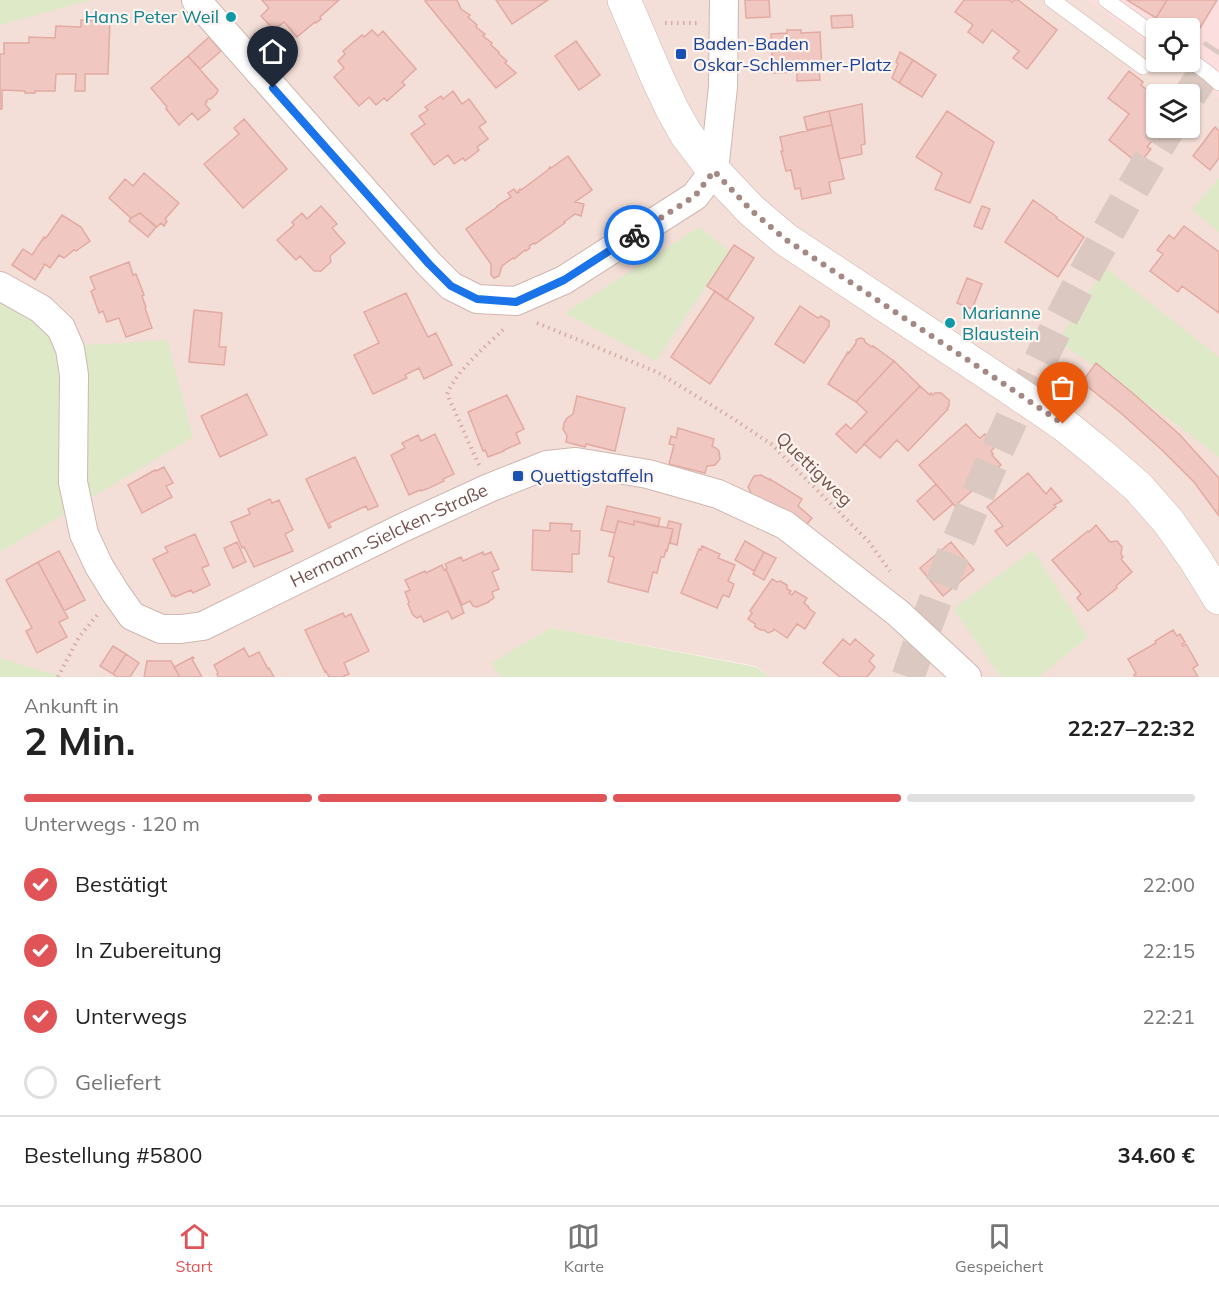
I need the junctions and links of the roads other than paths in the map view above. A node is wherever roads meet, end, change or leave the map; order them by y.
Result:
1 (196, 0) edge
2 (1052, 0) edge
3 (1106, 0) edge
4 (725, 11) edge
5 (629, 12) edge
6 (1146, 29) edge
7 (1143, 67) dead end
8 (1200, 67) edge
9 (1219, 83) edge
10 (714, 171) junction
11 (0, 286) edge
12 (1219, 598) edge
13 (967, 677) edge

1 - 10 street
2 - 7 lane
3 - 6 lane
4 - 10 street
5 - 10 main road
8 - 9 lane
10 - 12 main road
11 - 13 street, Hermann-Sielcken-Straße

